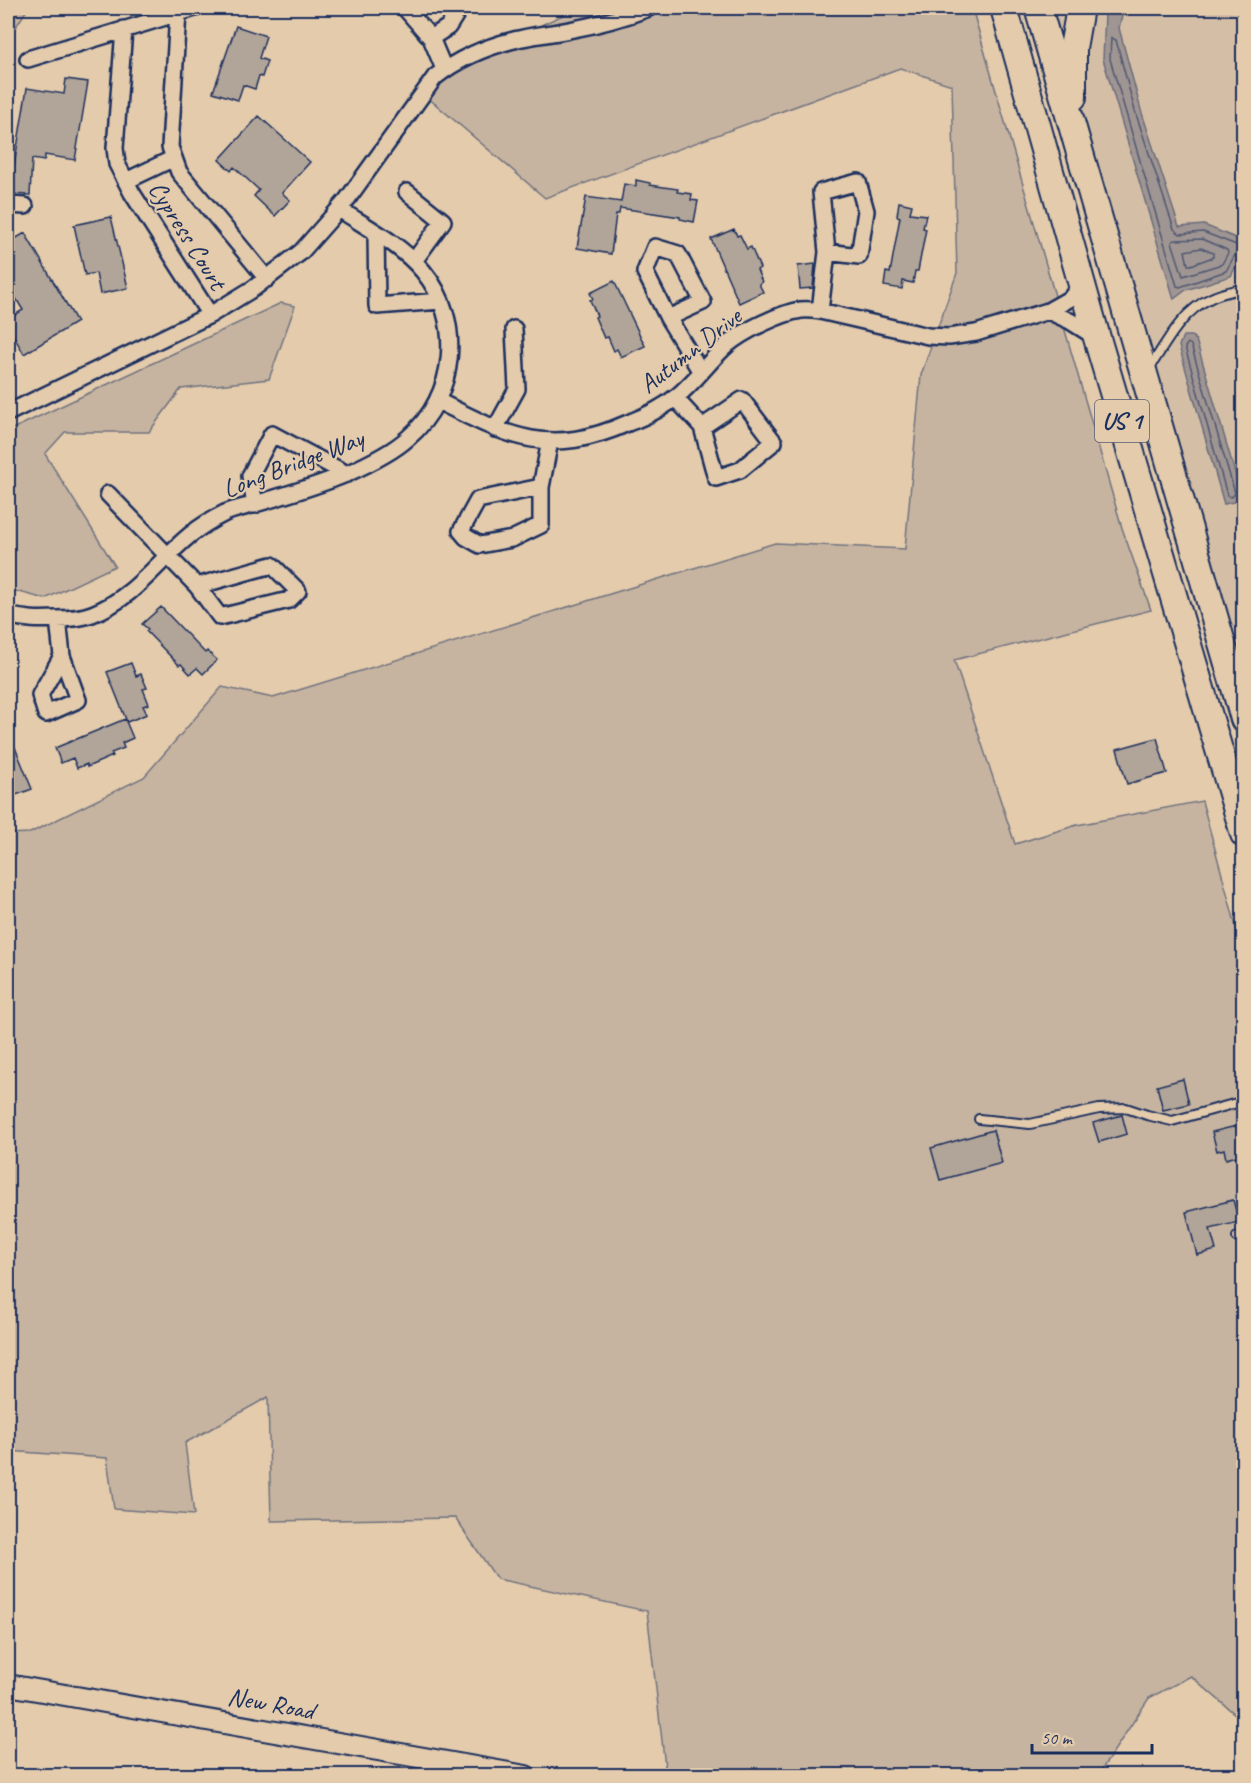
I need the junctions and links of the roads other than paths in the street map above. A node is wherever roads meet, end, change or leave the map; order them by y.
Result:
1 (195, 8) edge
2 (405, 8) edge
3 (460, 8) edge
4 (643, 8) edge
5 (1004, 8) edge
6 (1038, 8) edge
7 (1080, 8) edge
8 (178, 12) junction
9 (124, 29) junction
10 (431, 38) junction
11 (28, 59) dead end
12 (444, 69) junction
13 (1072, 124) junction
14 (174, 158) junction
15 (126, 181) junction
16 (407, 192) dead end
17 (8, 205) edge
18 (25, 206) dead end
19 (339, 209) junction
20 (376, 233) junction
21 (827, 252) junction
22 (414, 261) junction
23 (267, 279) junction
24 (1082, 283) junction
25 (1244, 288) edge
26 (441, 301) junction
27 (819, 311) junction
28 (1048, 311) junction
29 (210, 315) junction
30 (668, 318) junction
31 (514, 329) dead end
32 (1098, 338) junction
33 (701, 372) junction
34 (1144, 375) junction
35 (675, 398) junction
36 (438, 401) junction
37 (8, 411) edge
38 (702, 428) junction
39 (495, 429) junction
40 (550, 441) junction
41 (347, 474) junction
42 (541, 487) junction
43 (108, 494) dead end
44 (255, 505) junction
45 (168, 557) junction
46 (197, 586) junction
47 (8, 615) edge
48 (58, 619) junction
49 (62, 656) dead end
50 (1244, 718) edge
51 (1244, 834) edge
52 (1244, 1101) edge
53 (979, 1119) dead end
54 (8, 1685) edge
55 (526, 1776) edge

1 - 8 street
2 - 10 street
3 - 10 street
4 - 12 street
5 - 24 highway, US 1
6 - 13 highway, US 1
7 - 13 highway
8 - 9 street
8 - 14 street, Cypress Court
9 - 11 street
9 - 15 street, Cypress Court
10 - 12 street
12 - 19 street
13 - 34 highway, US 1
14 - 15 street, Cypress Court
14 - 23 street, Cypress Court
15 - 29 street, Cypress Court
16 - 22 street
17 - 18 street
19 - 20 street, Long Bridge Way
19 - 23 street
20 - 22 street, Long Bridge Way
20 - 26 street
21 - 21 street
21 - 27 street
22 - 26 street, Long Bridge Way
23 - 29 street
24 - 28 street, Autumn Drive
24 - 32 highway, US 1
25 - 34 lane
26 - 36 street, Long Bridge Way
27 - 28 street, Autumn Drive
27 - 33 street, Autumn Drive
28 - 32 street
29 - 37 street
30 - 30 street
30 - 33 street
31 - 39 street
32 - 51 highway, US 1
33 - 35 street, Autumn Drive
34 - 50 highway, US 1
35 - 38 street
35 - 40 street, Autumn Drive
36 - 39 street, Autumn Drive
36 - 41 street, Long Bridge Way
38 - 38 street
39 - 40 street, Autumn Drive
40 - 42 street
41 - 44 street, Long Bridge Way
41 - 44 street
42 - 42 street
43 - 45 street
44 - 45 street, Long Bridge Way
45 - 46 street
45 - 48 street, Long Bridge Way
46 - 46 street
47 - 48 street, Long Bridge Way
48 - 49 street
52 - 53 lane
54 - 55 street, New Road

